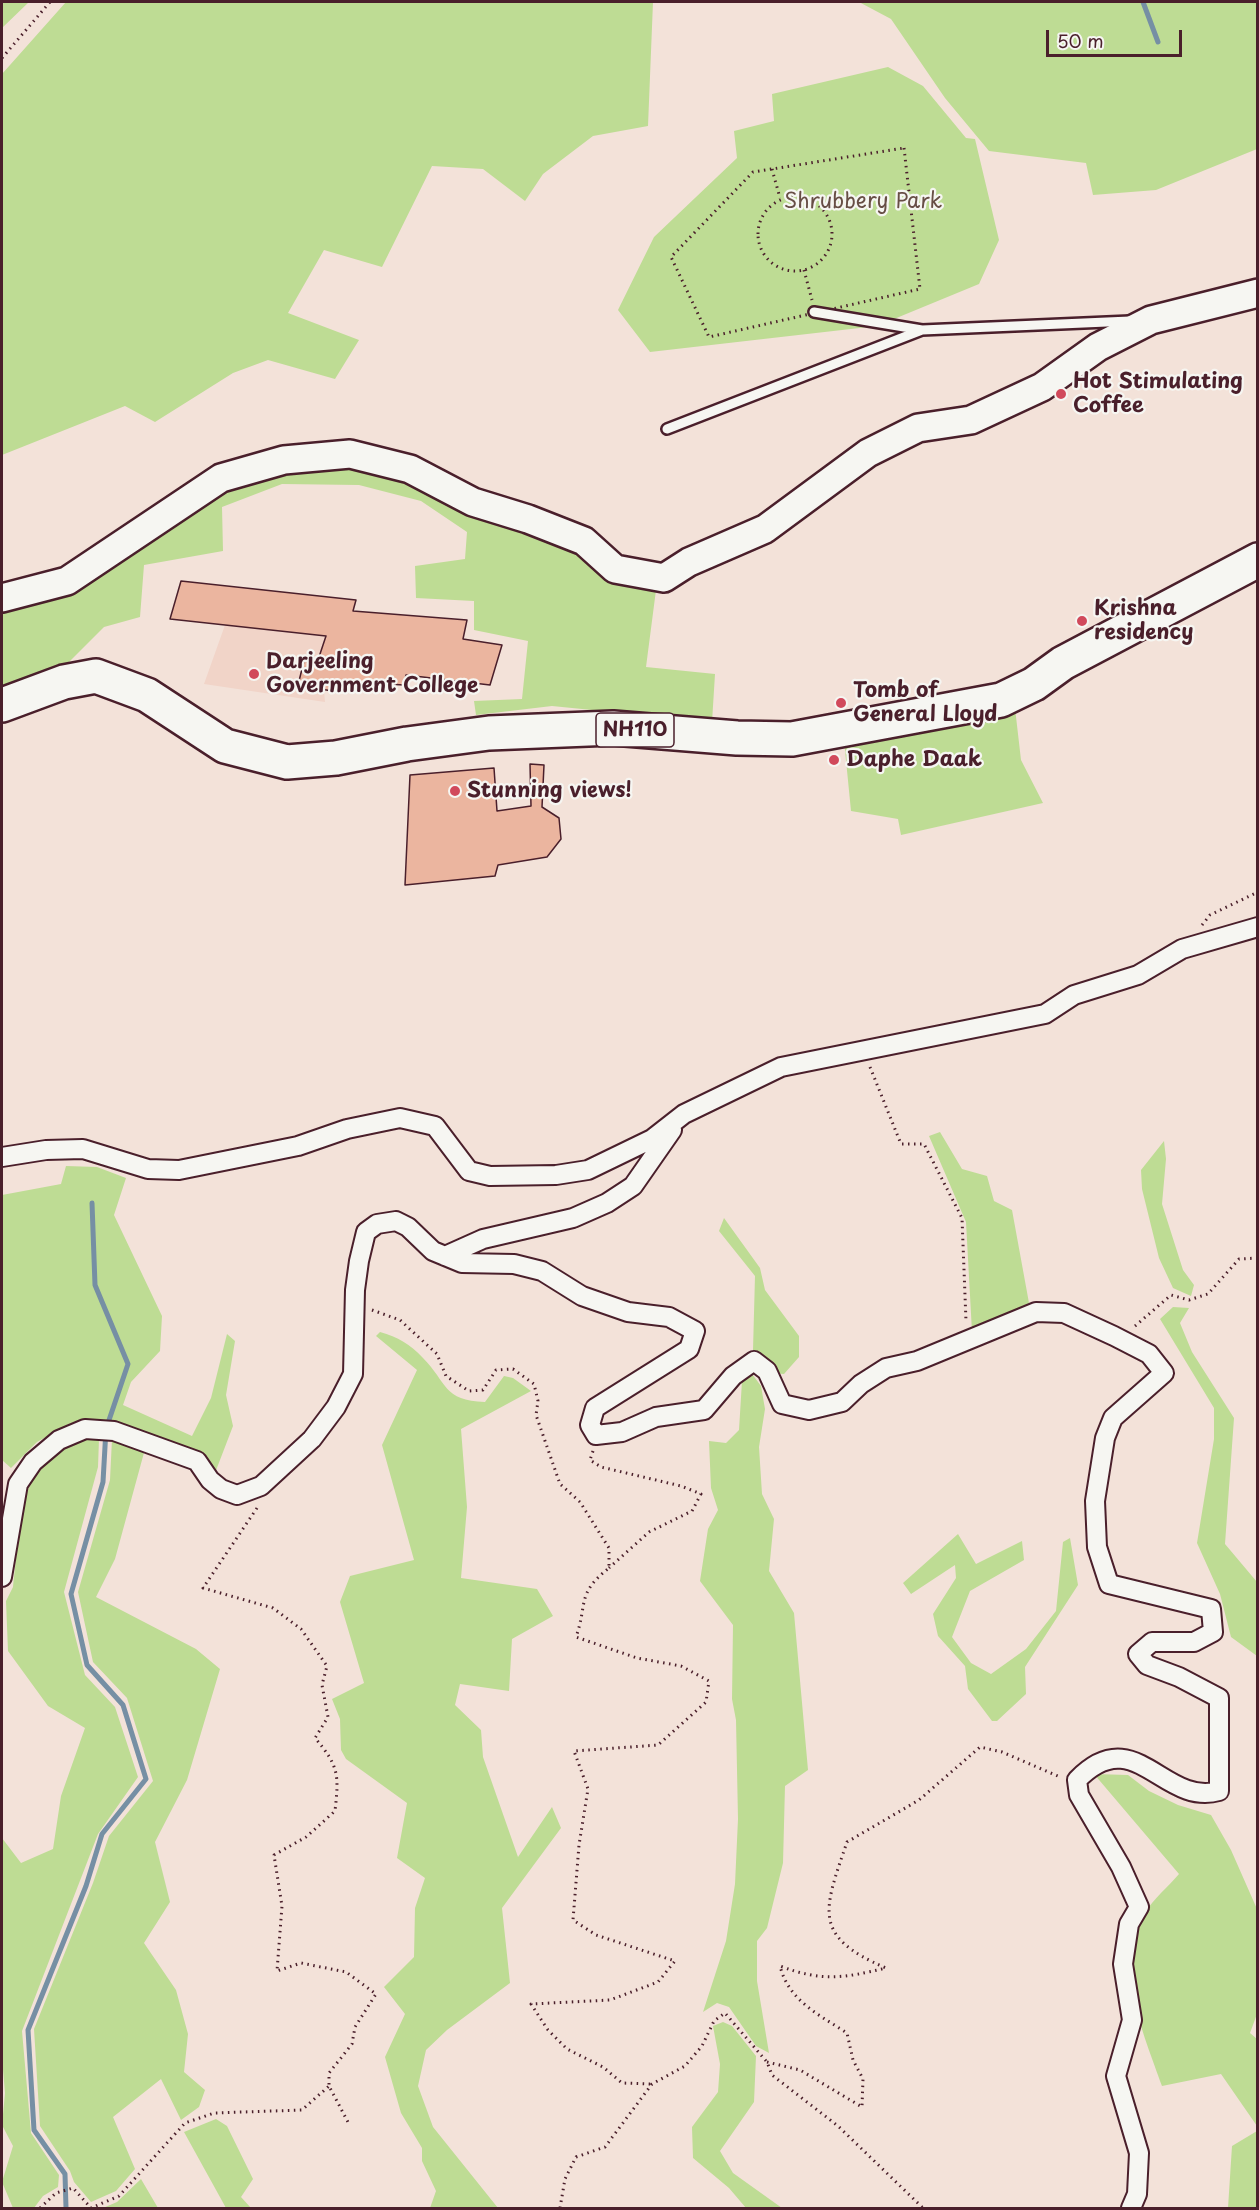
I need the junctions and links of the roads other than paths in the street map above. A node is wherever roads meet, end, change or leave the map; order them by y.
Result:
1 (1257, 293) edge
2 (814, 312) road end
3 (1151, 320) junction
4 (922, 330) junction
5 (667, 429) dead end
6 (1257, 560) edge
7 (2, 598) edge
8 (2, 705) edge
9 (1257, 927) edge
10 (684, 1114) junction
11 (2, 1157) edge
12 (445, 1256) junction
13 (2, 1578) edge
14 (1131, 2208) edge

1 - 3 main road
2 - 4 lane
3 - 4 lane
3 - 7 main road
4 - 5 lane
6 - 8 highway, NH110
9 - 10 street
10 - 11 street
10 - 12 street
12 - 13 street
12 - 14 street

